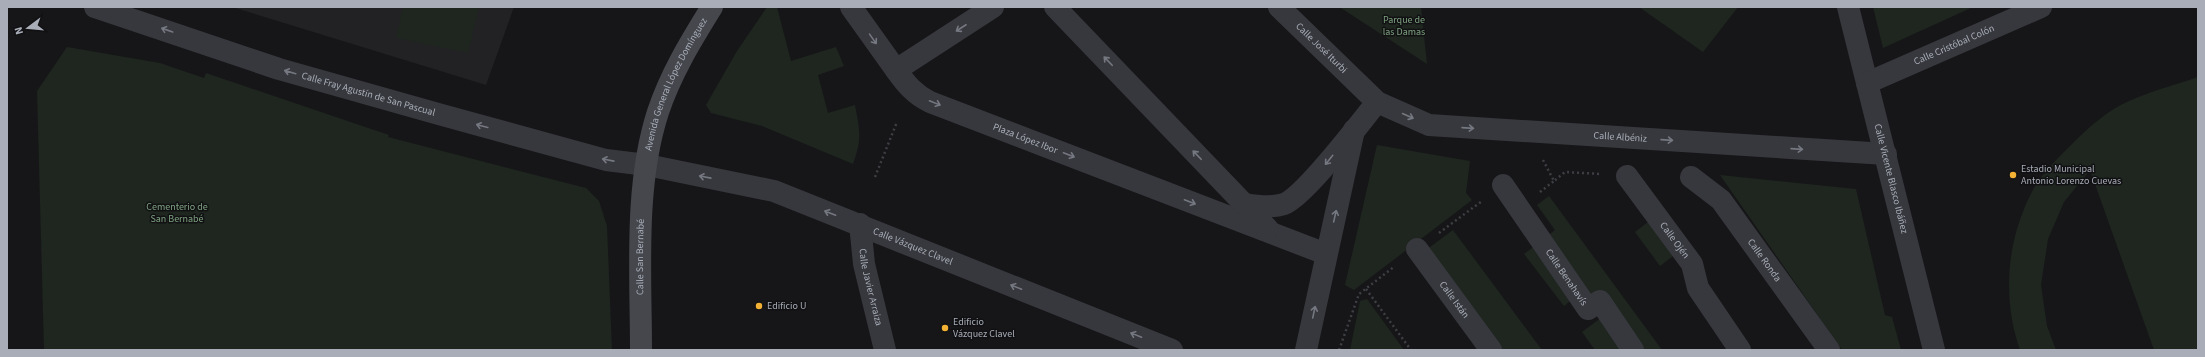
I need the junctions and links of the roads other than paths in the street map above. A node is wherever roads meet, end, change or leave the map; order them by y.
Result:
1 (95, 7) edge
2 (712, 7) edge
3 (851, 7) edge
4 (993, 7) edge
5 (1055, 7) edge
6 (1279, 7) edge
7 (1848, 7) edge
8 (2041, 7) edge
9 (896, 70) junction
10 (1867, 83) junction
11 (1370, 96) junction
12 (1354, 130) junction
13 (1886, 154) junction
14 (646, 165) junction
15 (1627, 176) dead end
16 (1691, 178) dead end
17 (1503, 186) dead end
18 (1244, 204) junction
19 (860, 224) junction
20 (1273, 234) junction
21 (1417, 249) dead end
22 (1326, 254) junction
23 (642, 350) edge
24 (885, 350) edge
25 (1172, 350) edge
26 (1306, 350) edge
27 (1491, 350) edge
28 (1634, 350) edge
29 (1740, 350) edge
30 (1754, 350) edge
31 (1758, 350) edge
32 (1829, 350) edge
33 (1934, 350) edge

14 -> 1 street, Calle Fray Agustín de San Pascual
2 - 14 main road, Avenida General López Domínguez
3 -> 9 street, Plaza López Ibor
4 -> 9 street
18 -> 5 street, Plaza López Ibor
6 - 11 street, Calle José Iturbi
7 - 10 street, Calle Vicente Blasco Ibáñez
8 - 10 street, Calle Cristóbal Colón
9 -> 20 street, Plaza López Ibor
10 - 13 street, Calle Vicente Blasco Ibáñez
11 - 12 street
11 -> 13 street, Calle Albéniz
12 -> 18 street
22 -> 12 street
13 - 33 street, Calle Vicente Blasco Ibáñez
19 -> 14 street, Calle Vázquez Clavel
14 - 23 main road, Calle San Bernabé
15 - 29 street, Calle Ojén
16 - 32 street, Calle Ronda
17 - 28 street, Calle Benahavís
18 - 20 street, Plaza López Ibor
19 - 24 street, Calle Javier Arraiza
25 -> 19 street, Calle Vázquez Clavel
20 - 22 street, Plaza López Ibor
21 - 27 street, Calle Istán
26 -> 22 street
30 - 31 street

